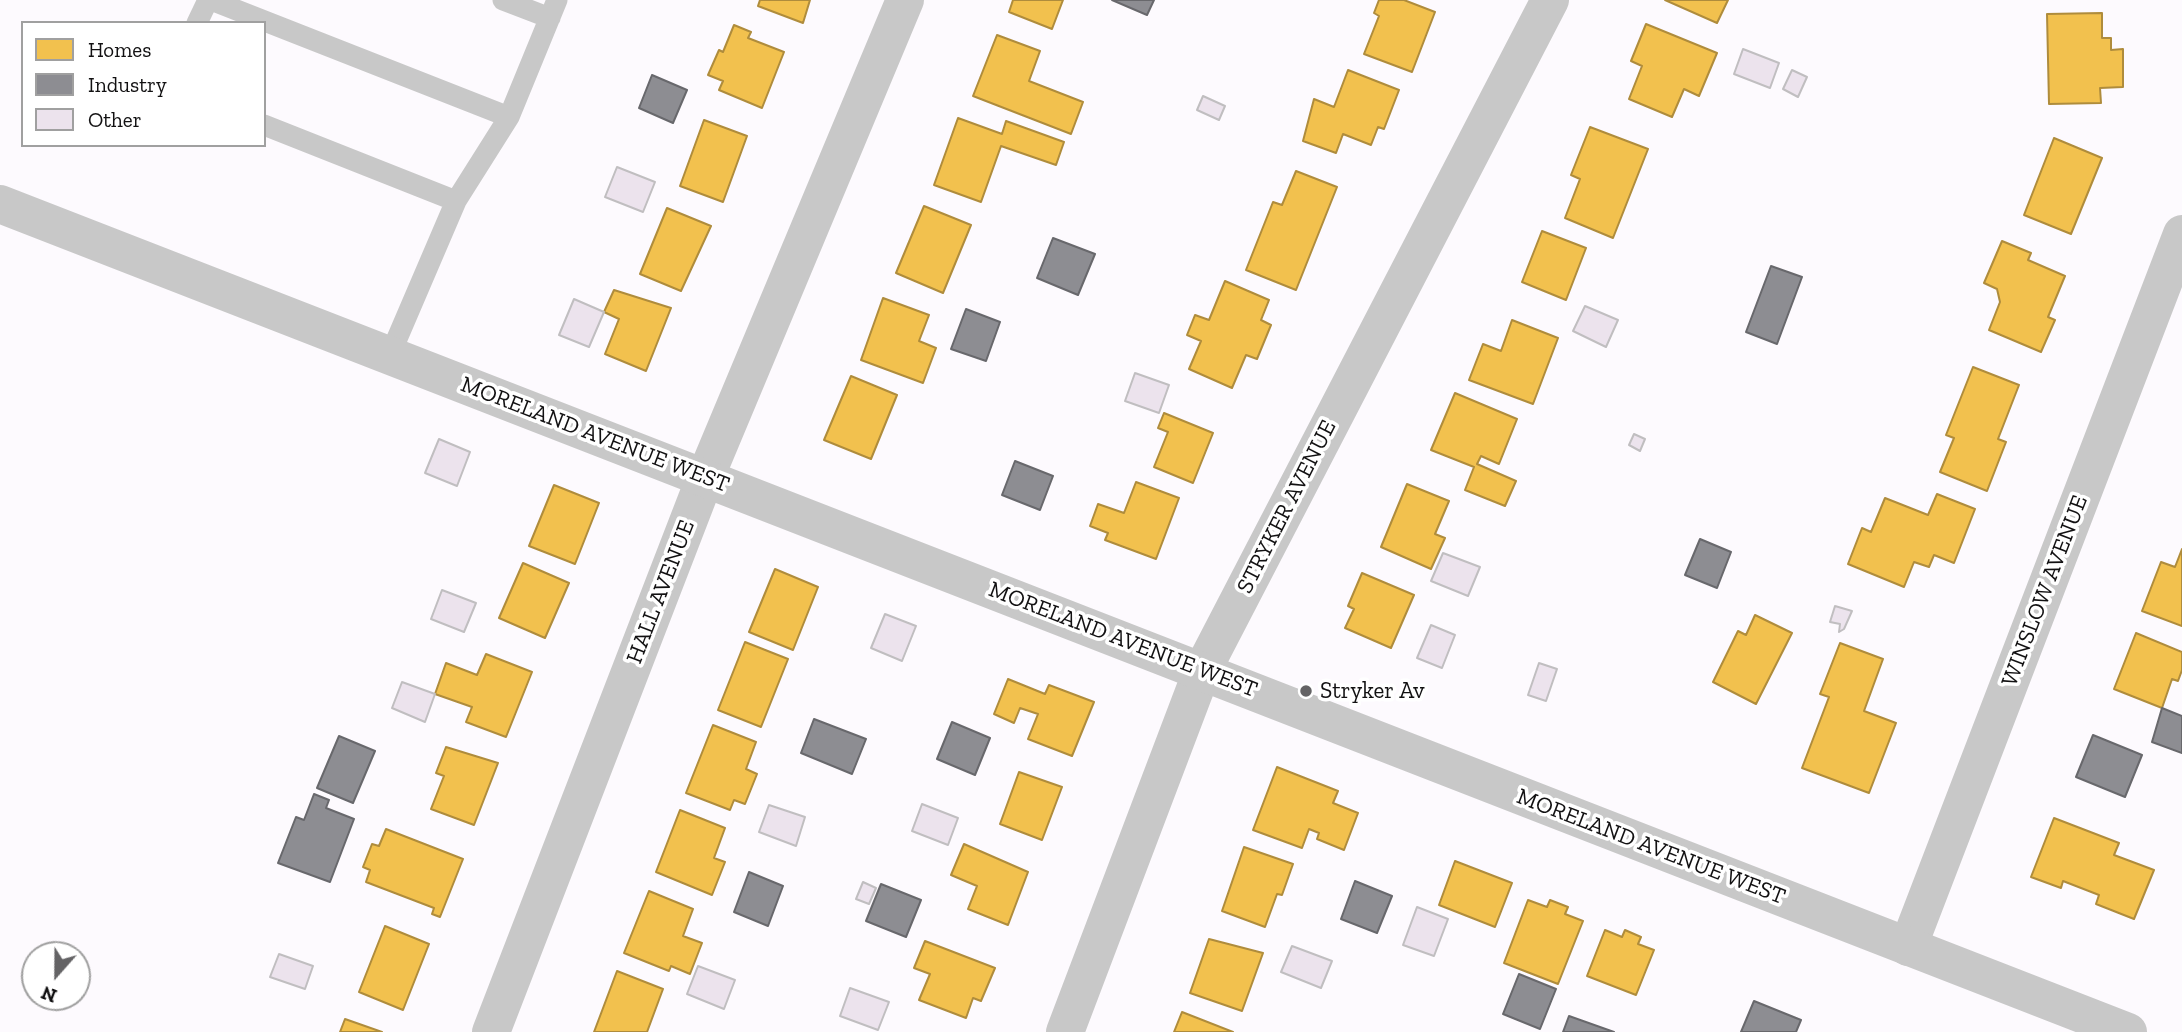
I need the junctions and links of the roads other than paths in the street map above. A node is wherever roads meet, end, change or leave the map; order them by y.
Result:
1 (209, 0) edge
2 (503, 0) edge
3 (905, 0) edge
4 (1550, 0) edge
5 (553, 9) edge
6 (198, 21) edge
7 (263, 21) edge
8 (266, 22) edge
9 (509, 117) junction
10 (266, 126) edge
11 (456, 201) junction
12 (0, 204) edge
13 (2182, 234) edge
14 (390, 355) junction
15 (705, 478) junction
16 (1202, 671) junction
17 (1908, 947) junction
18 (491, 1032) edge
19 (1065, 1032) edge
20 (2128, 1032) edge

1 - 6 lane
1 - 7 lane
2 - 5 lane
3 - 15 street, HALL AVENUE
4 - 16 street, STRYKER AVENUE
5 - 9 lane
8 - 9 lane
9 - 11 lane
10 - 11 lane
11 - 14 lane
12 - 14 street, MORELAND AVENUE WEST
13 - 17 street, WINSLOW AVENUE
14 - 15 street, MORELAND AVENUE WEST
15 - 16 street, MORELAND AVENUE WEST
15 - 18 street, HALL AVENUE
16 - 17 street, MORELAND AVENUE WEST
16 - 19 street, STRYKER AVENUE
17 - 20 street, MORELAND AVENUE WEST

